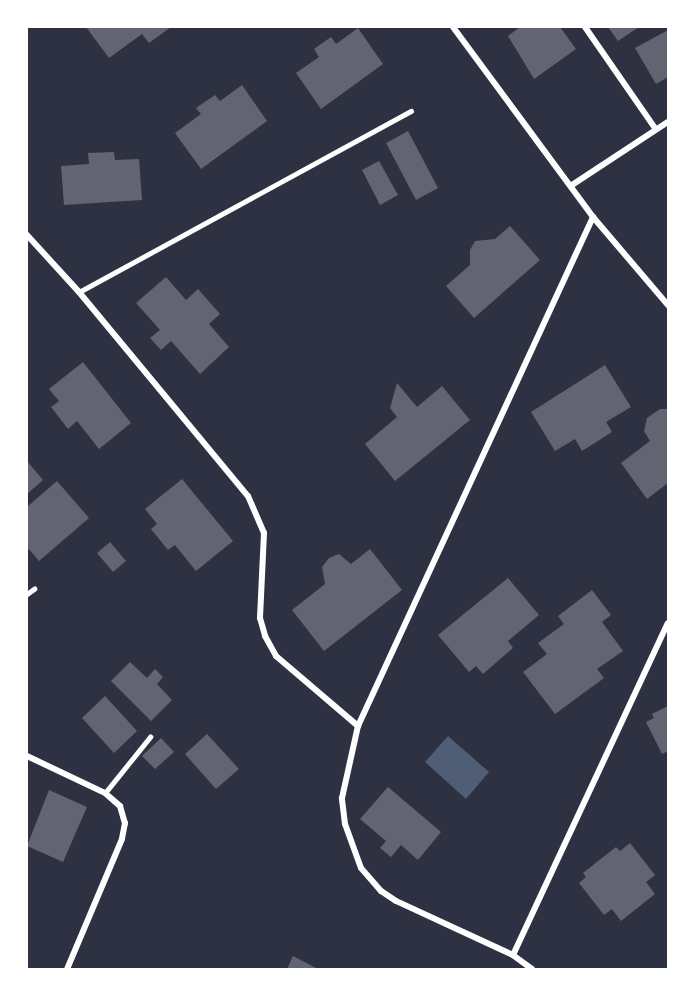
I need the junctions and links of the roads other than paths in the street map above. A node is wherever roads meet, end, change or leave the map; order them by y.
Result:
1 (453, 27) edge
2 (585, 27) edge
3 (411, 111) dead end
4 (668, 122) edge
5 (655, 128) junction
6 (572, 185) junction
7 (593, 217) junction
8 (27, 234) edge
9 (79, 292) junction
10 (668, 305) edge
11 (34, 589) dead end
12 (27, 594) edge
13 (668, 623) edge
14 (358, 726) junction
15 (150, 737) dead end
16 (27, 756) edge
17 (105, 793) junction
18 (513, 955) junction
19 (67, 969) edge
20 (532, 969) edge

1 - 6 street
2 - 5 street
3 - 9 lane
4 - 5 street
5 - 6 street
6 - 7 street
7 - 10 street
7 - 14 street
8 - 9 street
9 - 14 street
11 - 12 lane
13 - 18 street
14 - 18 street
15 - 17 lane
16 - 17 street
17 - 19 street
18 - 20 street

